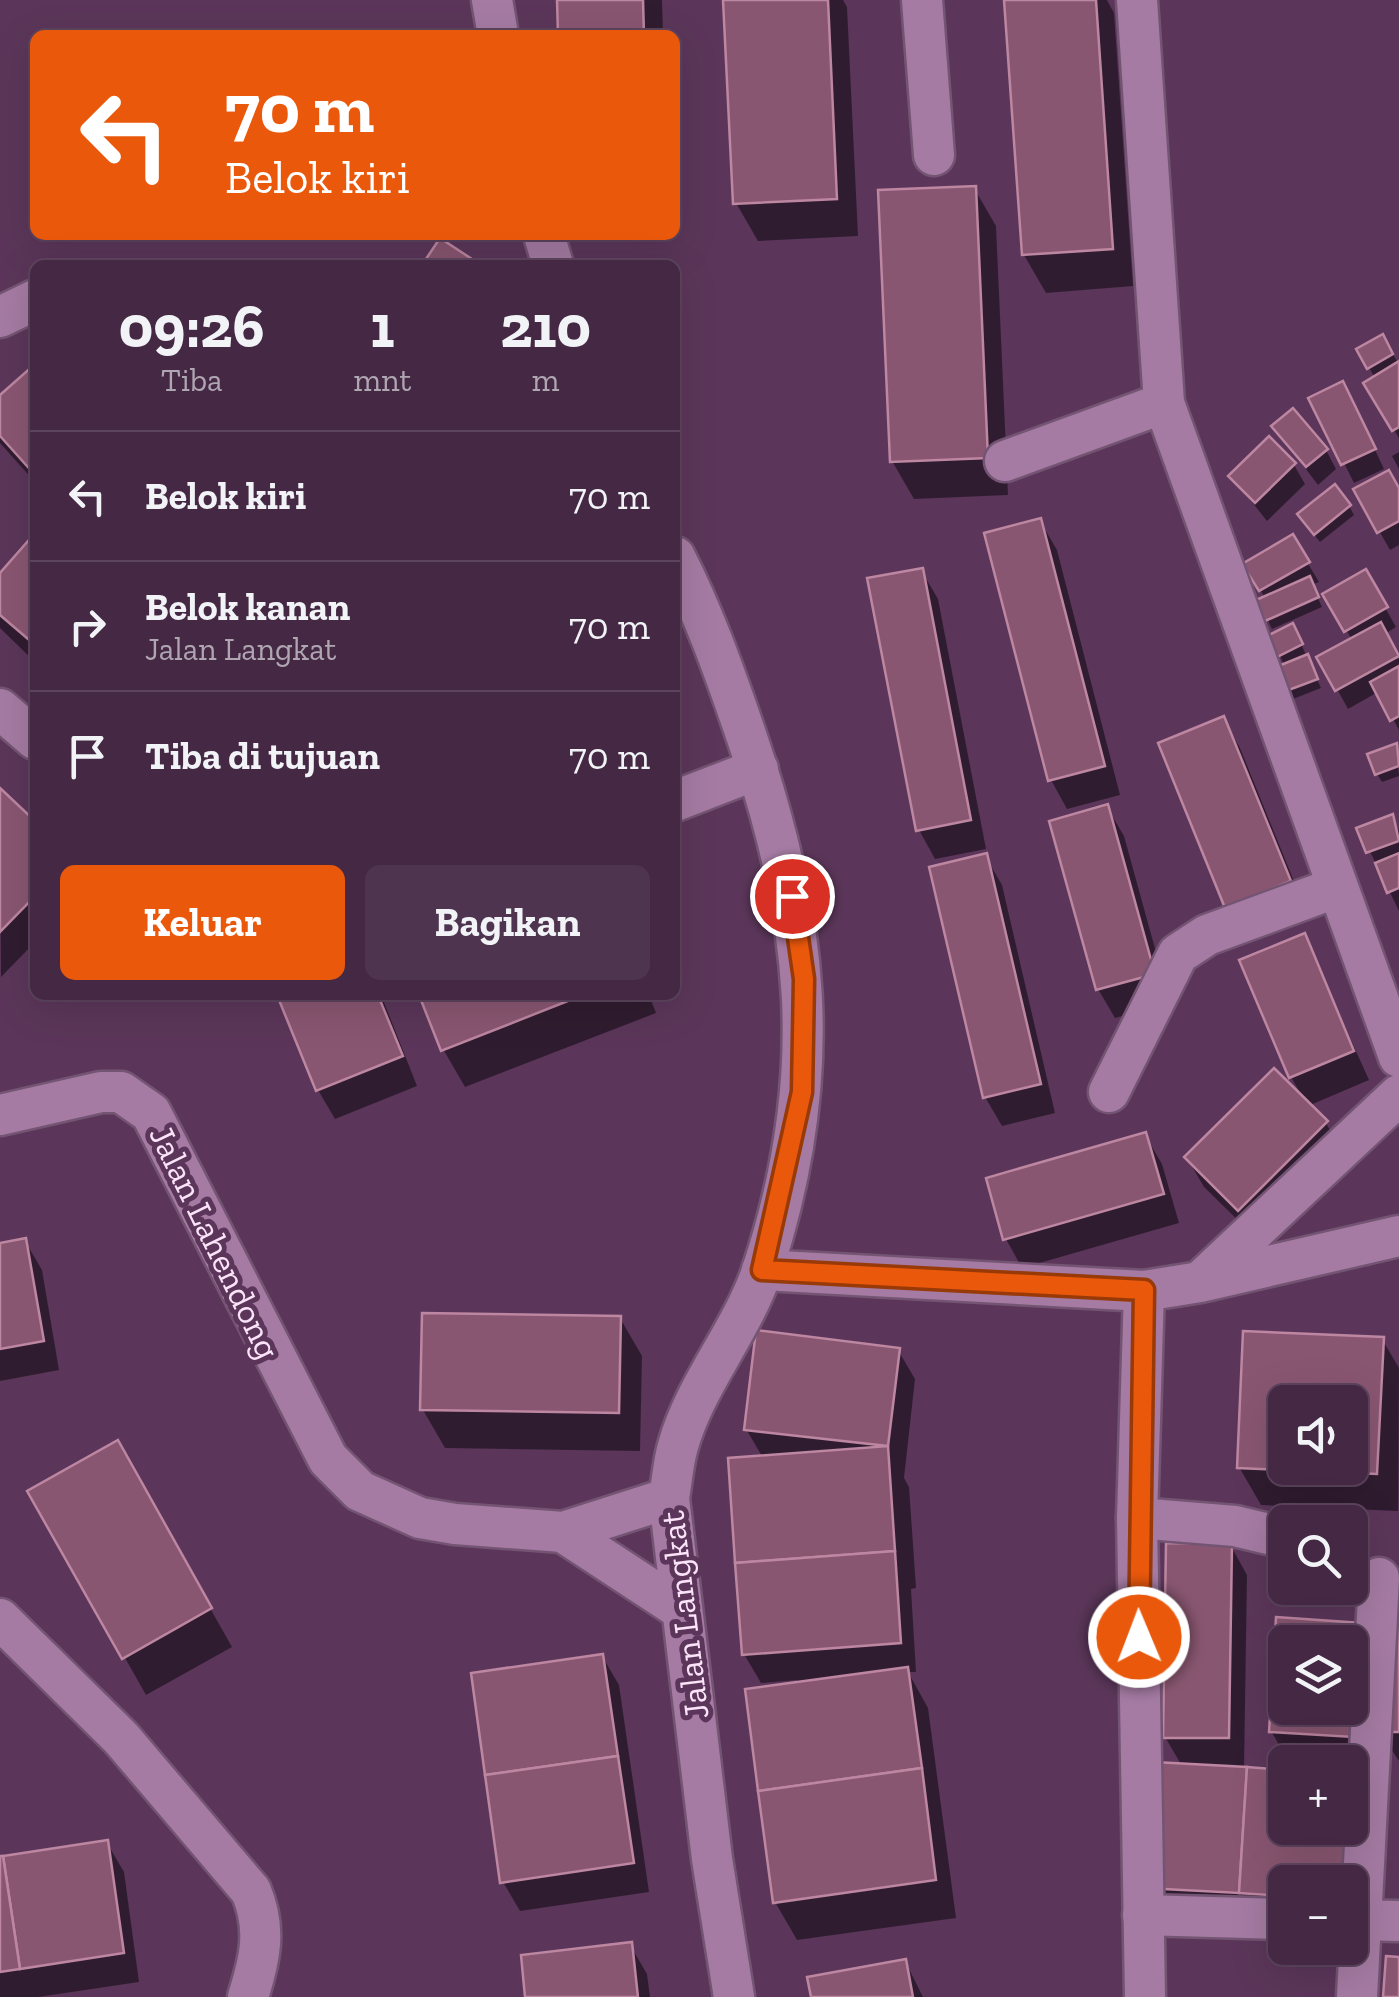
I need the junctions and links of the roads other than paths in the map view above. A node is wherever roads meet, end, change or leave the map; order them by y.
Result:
1 (492, 0) edge
2 (922, 0) edge
3 (1137, 0) edge
4 (497, 30) edge
5 (934, 156) dead end
6 (30, 302) edge
7 (0, 317) edge
8 (1164, 404) junction
9 (1005, 461) dead end
10 (680, 567) edge
11 (0, 709) edge
12 (30, 735) edge
13 (758, 769) junction
14 (680, 799) edge
15 (1335, 888) junction
16 (1399, 1057) edge
17 (1109, 1092) dead end
18 (1399, 1094) edge
19 (0, 1115) edge
20 (1399, 1236) edge
21 (762, 1270) junction
22 (1200, 1282) junction
23 (1144, 1290) junction
24 (668, 1498) junction
25 (1138, 1518) junction
26 (563, 1532) junction
27 (1268, 1534) edge
28 (1376, 1576) edge
29 (682, 1610) junction
30 (0, 1619) edge
31 (1358, 1865) edge
32 (1143, 1915) junction
33 (1268, 1918) edge
34 (1368, 1920) edge
35 (1399, 1921) edge
36 (1356, 1965) edge
37 (248, 1997) edge
38 (734, 1997) edge
39 (1145, 1997) edge
40 (1357, 1997) edge

1 - 4 street
2 - 5 street
3 - 8 street
6 - 7 street
8 - 9 street
8 - 15 street
10 - 13 street, Jalan Langkat
11 - 12 street
13 - 14 street
13 - 21 street, Jalan Langkat
15 - 16 street
15 - 17 street
18 - 22 street
19 - 26 street, Jalan Lahendong
20 - 22 street
21 - 23 street
21 - 24 street, Jalan Langkat
22 - 23 street
23 - 25 street
24 - 26 street
24 - 29 street, Jalan Langkat
25 - 27 street
25 - 32 street
26 - 29 street
28 - 31 street
29 - 38 street, Jalan Langkat
30 - 37 street
32 - 33 street
32 - 39 street
34 - 35 street
36 - 40 street

